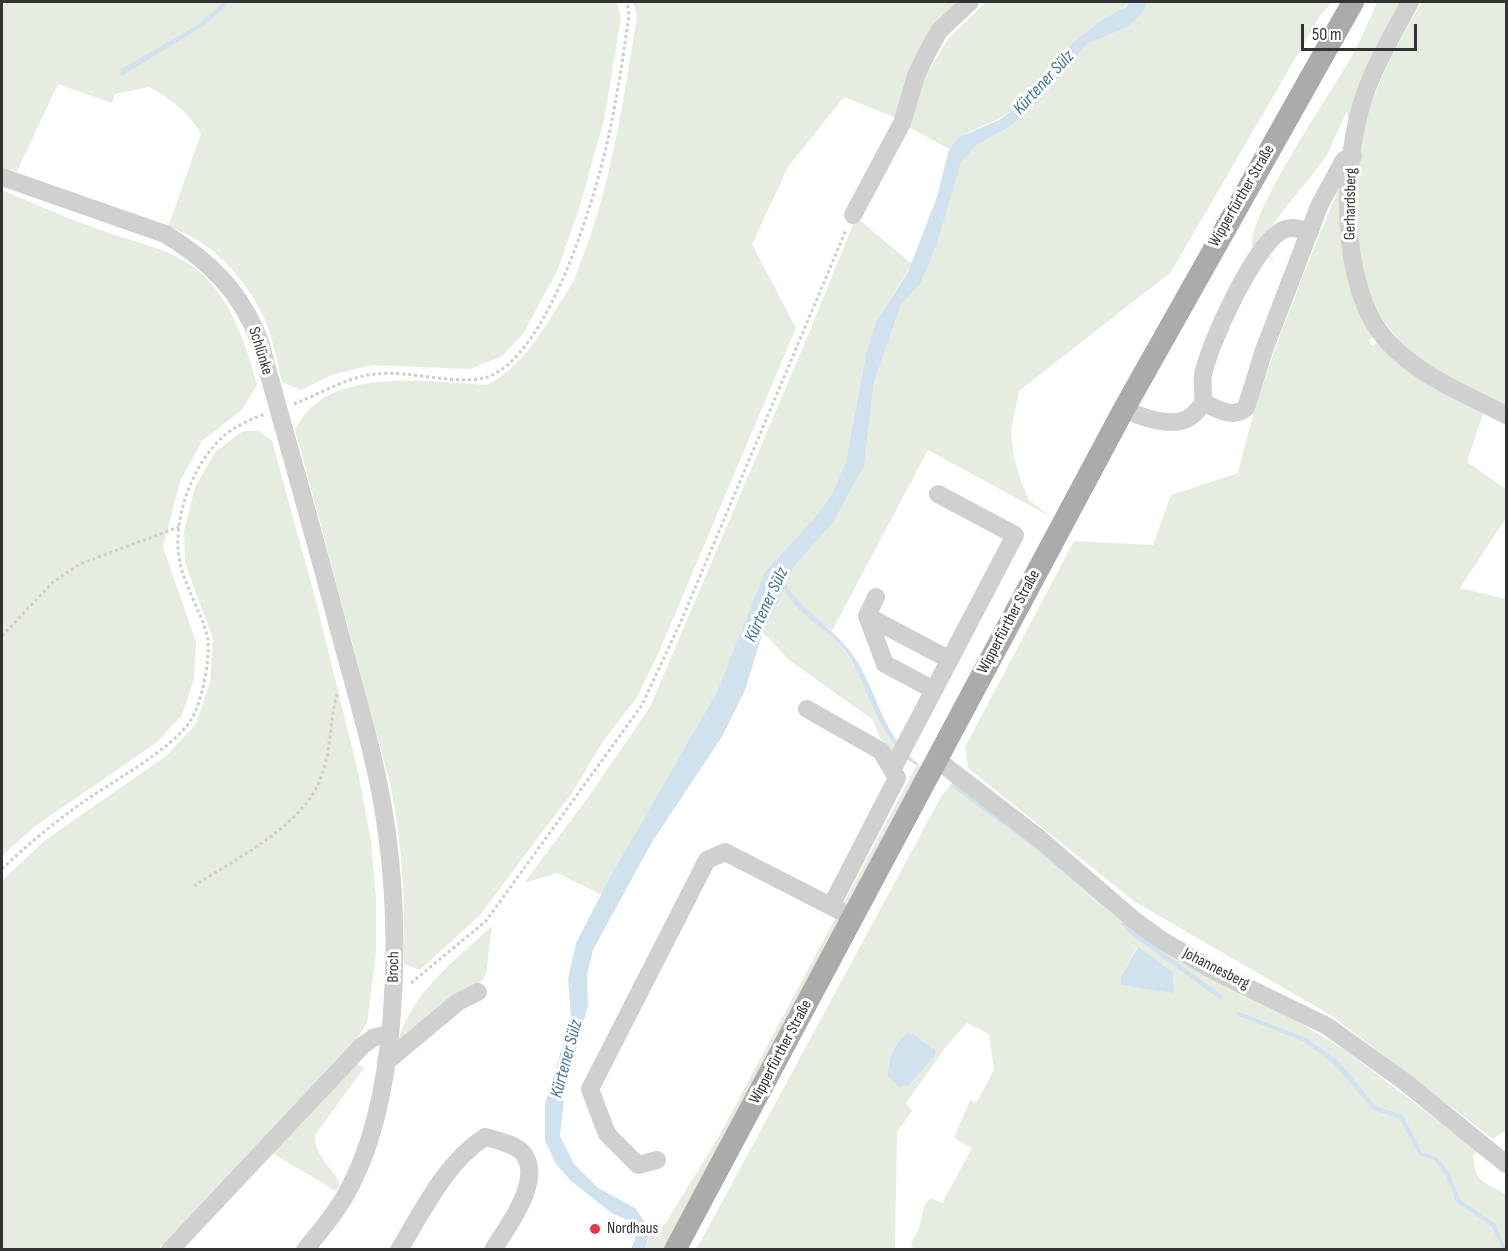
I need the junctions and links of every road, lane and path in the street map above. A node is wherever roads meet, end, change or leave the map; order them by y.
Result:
1 (627, 2) edge
2 (970, 2) edge
3 (1353, 2) edge
4 (1410, 2) edge
5 (1353, 156) junction
6 (2, 177) edge
7 (853, 214) joint
8 (1310, 232) junction
9 (1204, 403) junction
10 (1124, 409) junction
11 (278, 410) junction
12 (1506, 415) edge
13 (938, 494) dead end
14 (179, 527) junction
15 (876, 597) dead end
16 (867, 616) junction
17 (2, 636) edge
18 (950, 660) junction
19 (349, 669) junction
20 (934, 690) junction
21 (807, 709) dead end
22 (936, 759) junction
23 (895, 766) junction
24 (2, 869) edge
25 (194, 886) dead end
26 (831, 906) junction
27 (852, 917) junction
28 (477, 992) dead end
29 (394, 995) junction
30 (389, 1033) junction
31 (386, 1062) junction
32 (657, 1160) dead end
33 (1506, 1164) edge
34 (170, 1250) edge
35 (305, 1250) edge
36 (399, 1250) edge
37 (493, 1250) edge
38 (675, 1250) edge

1 - 11 path
2 - 7 street
3 - 10 main road, Wipperfürther Straße
4 - 5 street, Gerhardsberg
5 - 8 street
5 - 12 street, Gerhardsberg
6 - 11 street, Schlünke
7 - 29 path
8 - 9 street
8 - 9 street
9 - 10 street
10 - 22 main road, Wipperfürther Straße
11 - 14 path
11 - 19 street, Schlünke
13 - 18 street
14 - 17 path
14 - 24 path
15 - 16 street
16 - 18 street
16 - 20 street
18 - 20 street
19 - 25 path
19 - 29 street, Broch
20 - 23 street
21 - 23 street
22 - 27 main road, Wipperfürther Straße
22 - 33 street, Johannesberg
23 - 26 street
26 - 27 street
26 - 32 street
27 - 38 main road, Wipperfürther Straße
28 - 31 street
29 - 30 street, Broch
30 - 31 street, Broch
30 - 34 street
31 - 35 street, Broch
36 - 37 street

